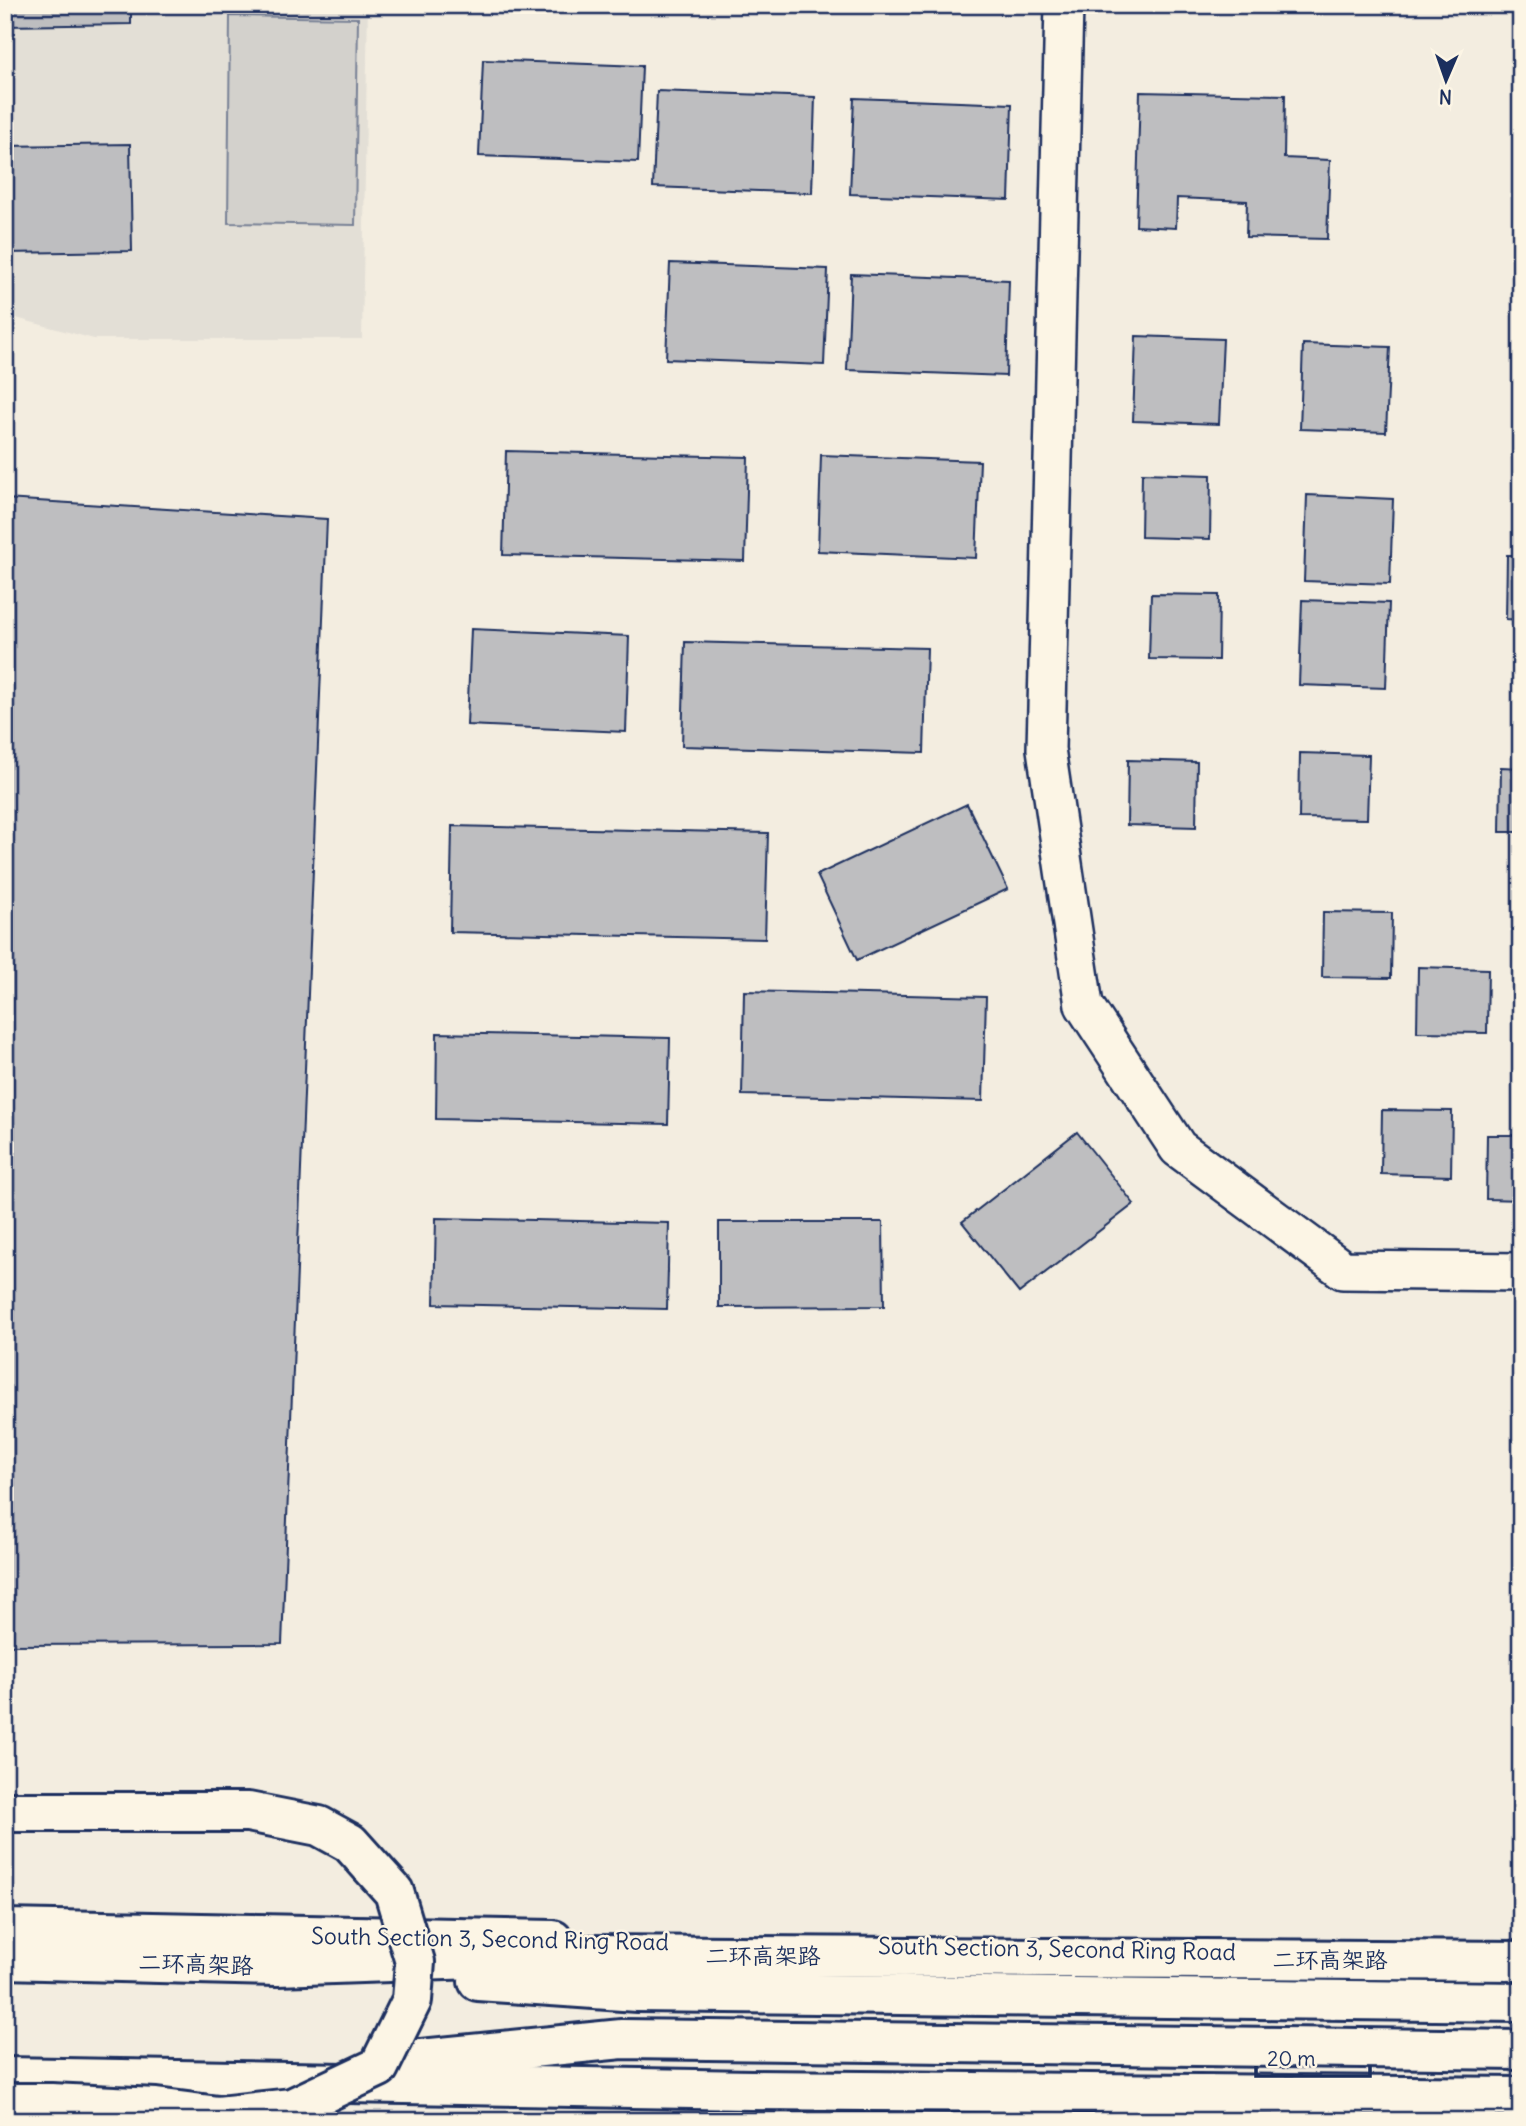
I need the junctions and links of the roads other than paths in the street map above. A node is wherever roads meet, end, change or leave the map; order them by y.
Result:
1 (1064, 5) edge
2 (1521, 1272) edge
3 (5, 1812) edge
4 (5, 1929) edge
5 (1521, 1944) edge
6 (5, 1946) edge
7 (1388, 1954) junction
8 (5, 1958) edge
9 (55, 1959) junction
10 (1521, 1961) edge
11 (277, 1966) junction
12 (1521, 2002) edge
13 (1521, 2050) edge
14 (5, 2077) edge
15 (222, 2080) junction
16 (1521, 2097) edge
17 (5, 2103) edge

1 - 2 lane
3 - 17 main road, bridge
4 - 7 main road, South Section 3, Second Ring Road
5 - 7 main road, South Section 3, Second Ring Road
6 - 9 main road
7 - 10 main road
8 - 9 main road, 二环高架路
9 - 11 main road, 二环高架路
10 - 11 main road, 二环高架路
11 - 12 main road
13 - 15 main road
14 - 15 main road
15 - 16 main road, bridge

